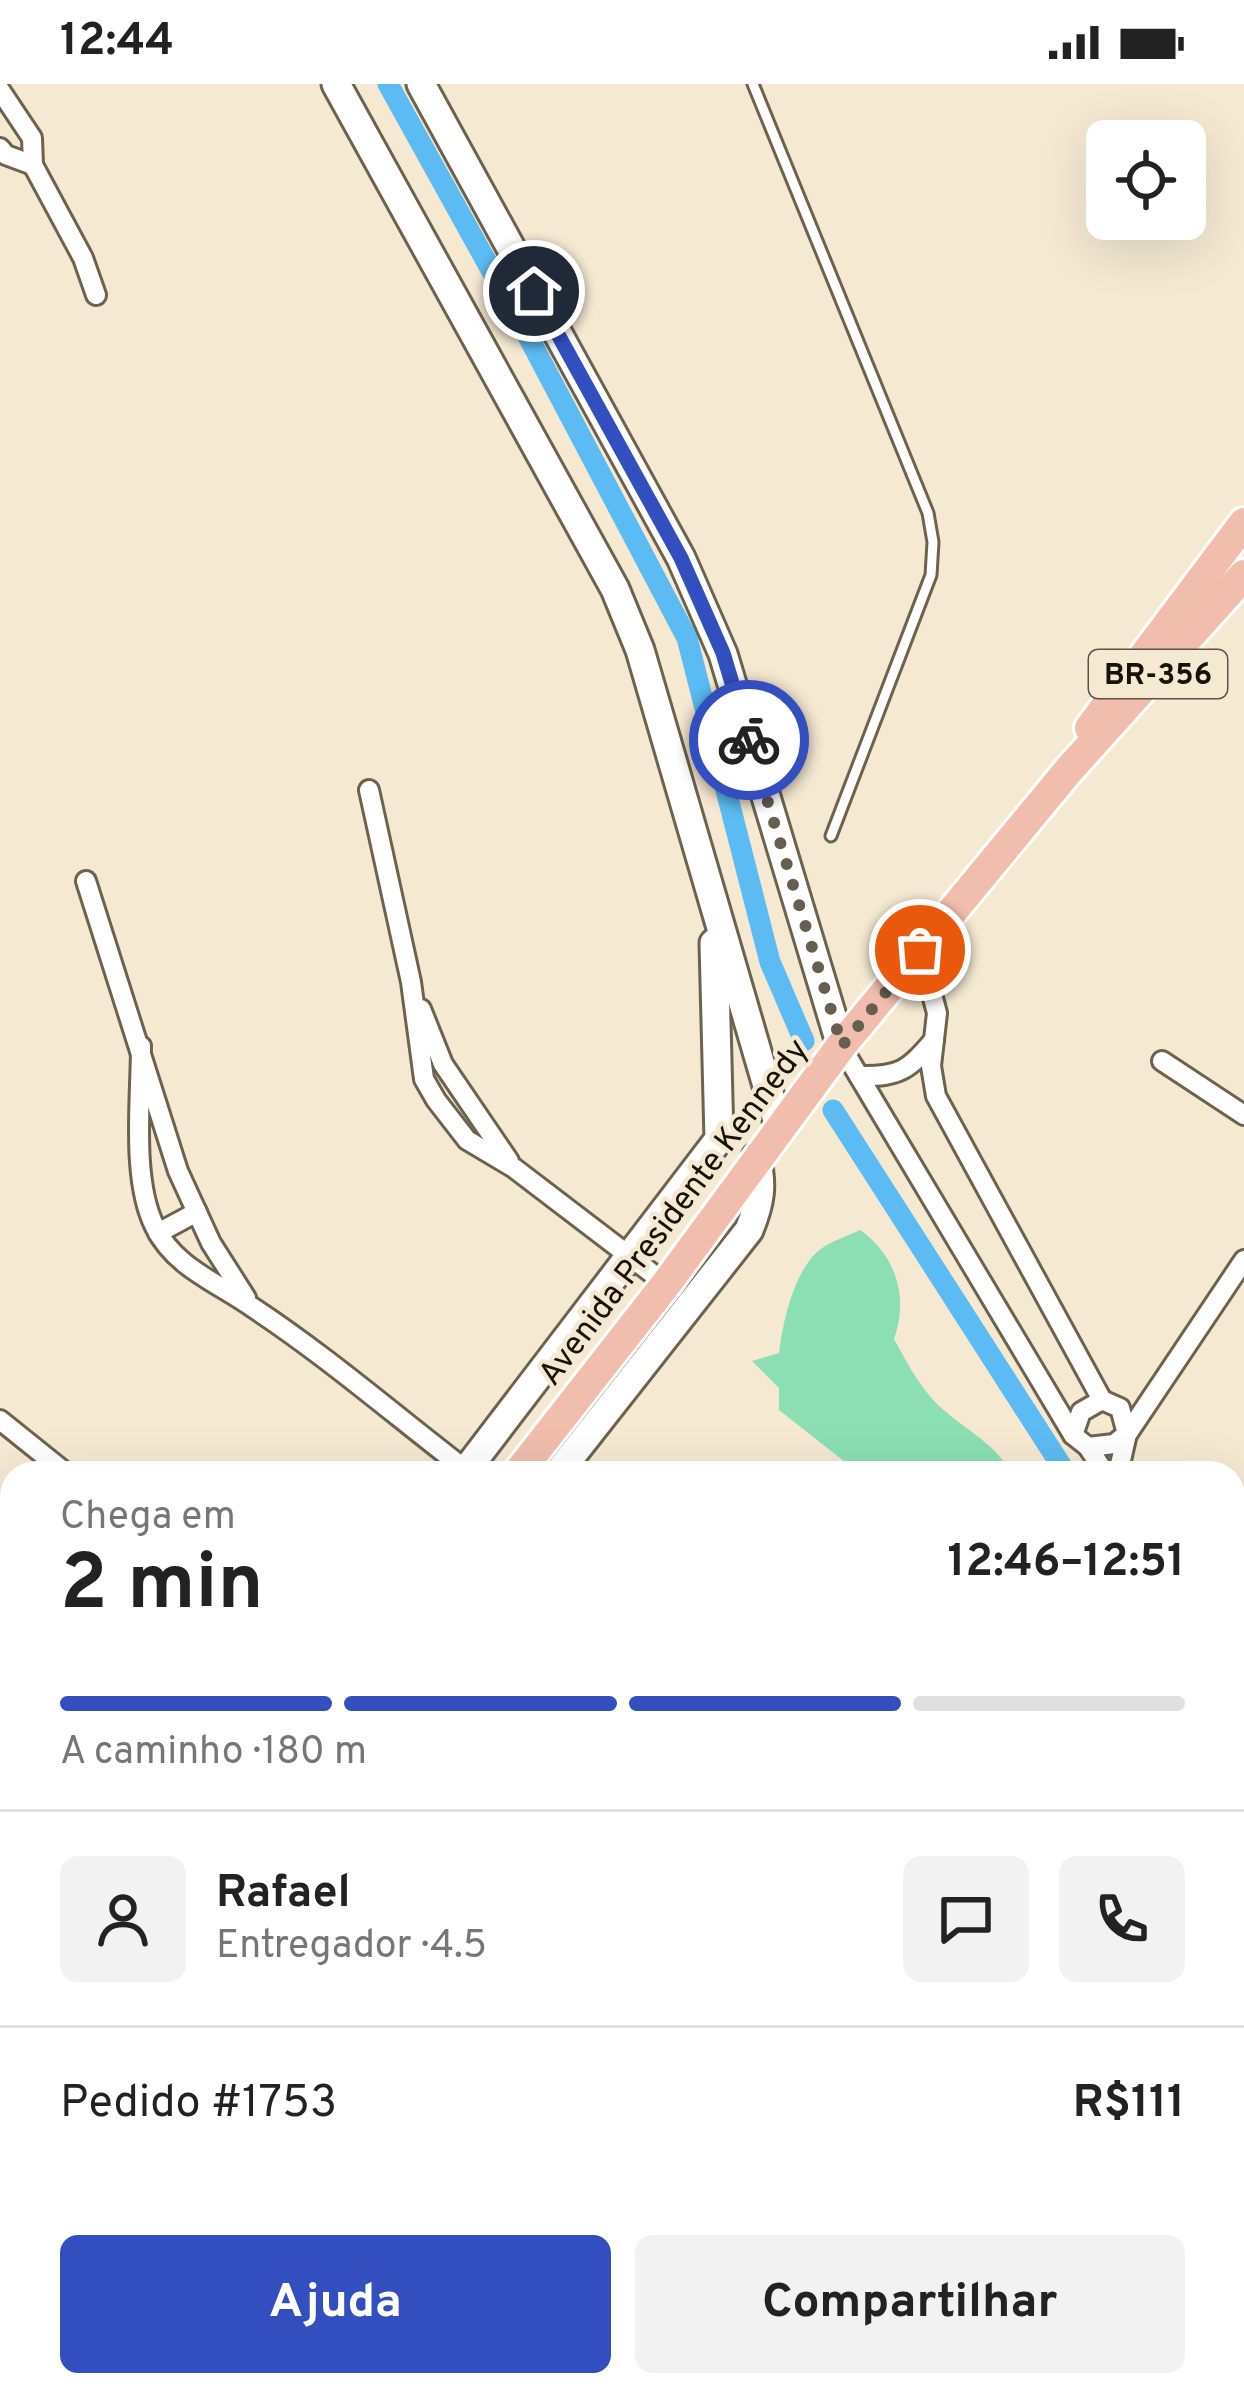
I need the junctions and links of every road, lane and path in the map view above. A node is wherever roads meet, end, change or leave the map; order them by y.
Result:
1 (336, 84) edge
2 (421, 84) edge
3 (753, 84) edge
4 (0, 90) edge
5 (0, 148) edge
6 (33, 166) junction
7 (95, 295) dead end
8 (1244, 523) edge
9 (1244, 575) edge
10 (1068, 771) junction
11 (369, 790) dead end
12 (831, 836) dead end
13 (86, 881) dead end
14 (713, 903) junction
15 (920, 950) junction
16 (934, 1040) junction
17 (141, 1046) junction
18 (842, 1046) junction
19 (1162, 1060) dead end
20 (860, 1076) junction
21 (1244, 1115) edge
22 (779, 1127) junction
23 (756, 1157) junction
24 (197, 1212) junction
25 (158, 1233) junction
26 (629, 1256) junction
27 (1244, 1260) edge
28 (667, 1284) junction
29 (252, 1306) junction
30 (1153, 1396) junction
31 (1111, 1404) junction
32 (0, 1420) edge
33 (1127, 1434) junction
34 (1078, 1439) junction
35 (51, 1461) edge
36 (453, 1461) edge
37 (475, 1461) edge
38 (527, 1461) edge
39 (567, 1461) edge
40 (1095, 1461) edge
41 (1121, 1461) edge

1 - 14 main road
2 - 18 main road
3 - 12 lane
4 - 6 street
5 - 6 street
6 - 7 street
8 - 10 main road, Avenida Presidente Kennedy
9 - 10 main road, Avenida Presidente Kennedy / BR-356
10 - 15 main road, Avenida Presidente Kennedy
11 - 26 street
13 - 17 street
14 - 22 main road
14 - 26 main road, Avenida Presidente Kennedy
15 - 16 street
15 - 18 main road, Avenida Presidente Kennedy
16 - 20 street
16 - 31 street
17 - 24 street
17 - 25 street
18 - 20 street
18 - 22 main road, Avenida Presidente Kennedy
19 - 21 street
20 - 34 street
22 - 23 main road, Avenida Presidente Kennedy
23 - 28 main road, Avenida Presidente Kennedy
23 - 39 main road
24 - 25 street
24 - 29 street
25 - 29 street
26 - 28 street
26 - 37 main road, Avenida Presidente Kennedy
27 - 30 street
28 - 38 main road, Avenida Presidente Kennedy
29 - 36 street
30 - 31 street
30 - 33 street
31 - 33 street
31 - 34 street
32 - 35 street
33 - 34 street
33 - 41 street
34 - 40 street

